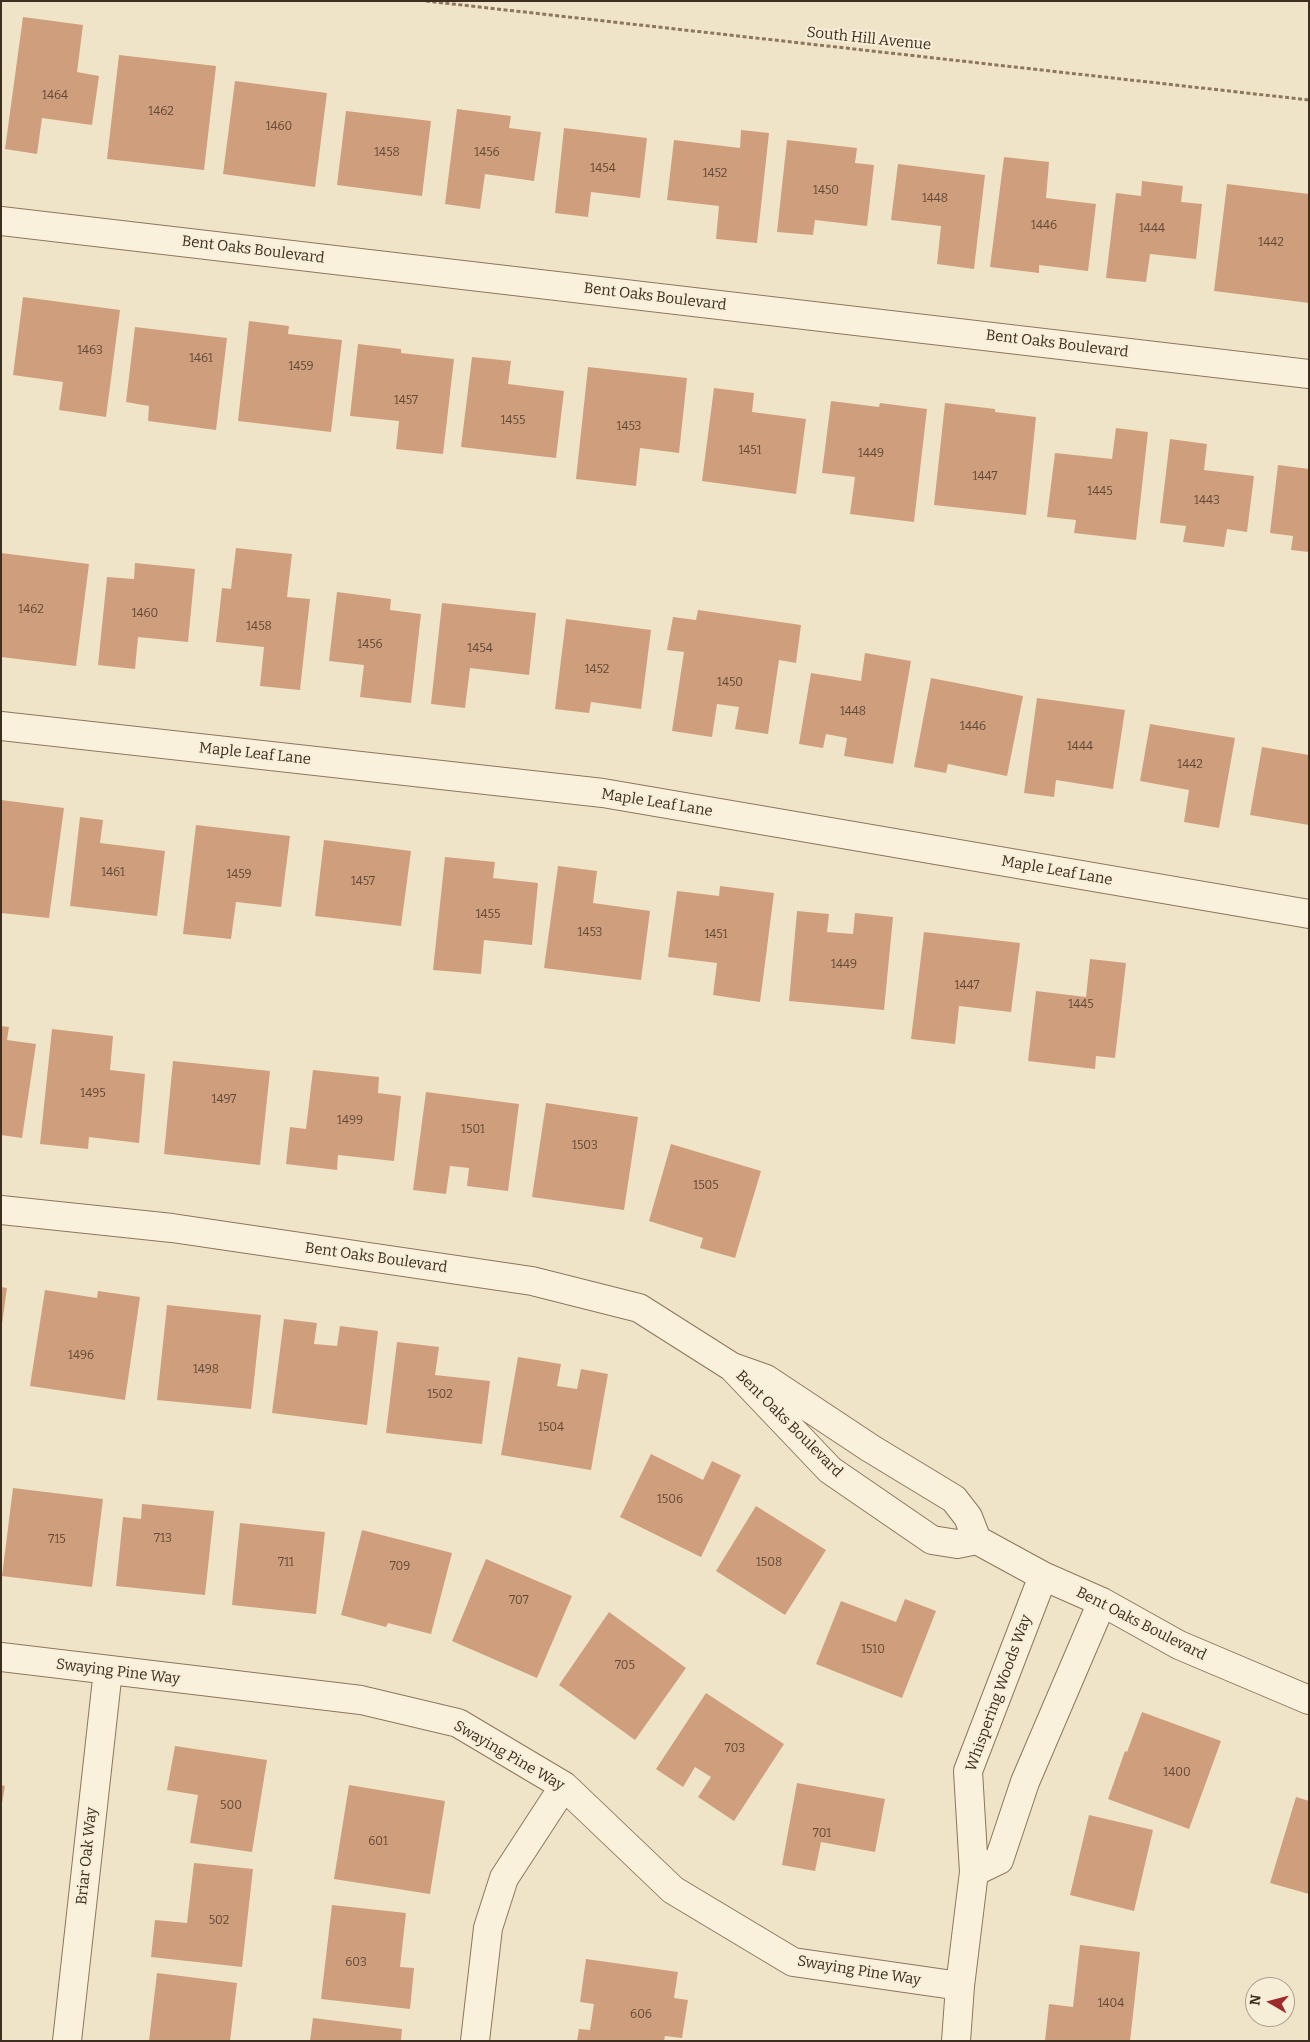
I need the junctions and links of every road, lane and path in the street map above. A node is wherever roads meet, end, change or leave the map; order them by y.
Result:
1 (426, 1) edge
2 (1309, 100) edge
3 (1, 220) edge
4 (1309, 374) edge
5 (1, 726) edge
6 (1309, 914) edge
7 (1, 1210) edge
8 (732, 1367) junction
9 (977, 1540) junction
10 (1042, 1576) junction
11 (1102, 1602) junction
12 (1, 1657) edge
13 (108, 1670) junction
14 (1309, 1700) edge
15 (564, 1786) junction
16 (974, 1872) junction
17 (960, 1986) junction
18 (67, 2041) edge
19 (475, 2041) edge
20 (956, 2041) edge

1 - 2 path, South Hill Avenue
3 - 4 street, Bent Oaks Boulevard
5 - 6 street, Maple Leaf Lane
7 - 8 street, Bent Oaks Boulevard
8 - 9 street, Bent Oaks Boulevard
8 - 9 street, Bent Oaks Boulevard
9 - 10 street, Bent Oaks Boulevard
10 - 11 street, Bent Oaks Boulevard
10 - 16 street, Whispering Woods Way
11 - 14 street, Bent Oaks Boulevard
11 - 16 street
12 - 13 street, Swaying Pine Way
13 - 15 street, Swaying Pine Way
13 - 18 street, Briar Oak Way
15 - 17 street, Swaying Pine Way
15 - 19 street
16 - 17 street, Whispering Woods Way
17 - 20 street, Whispering Woods Way

